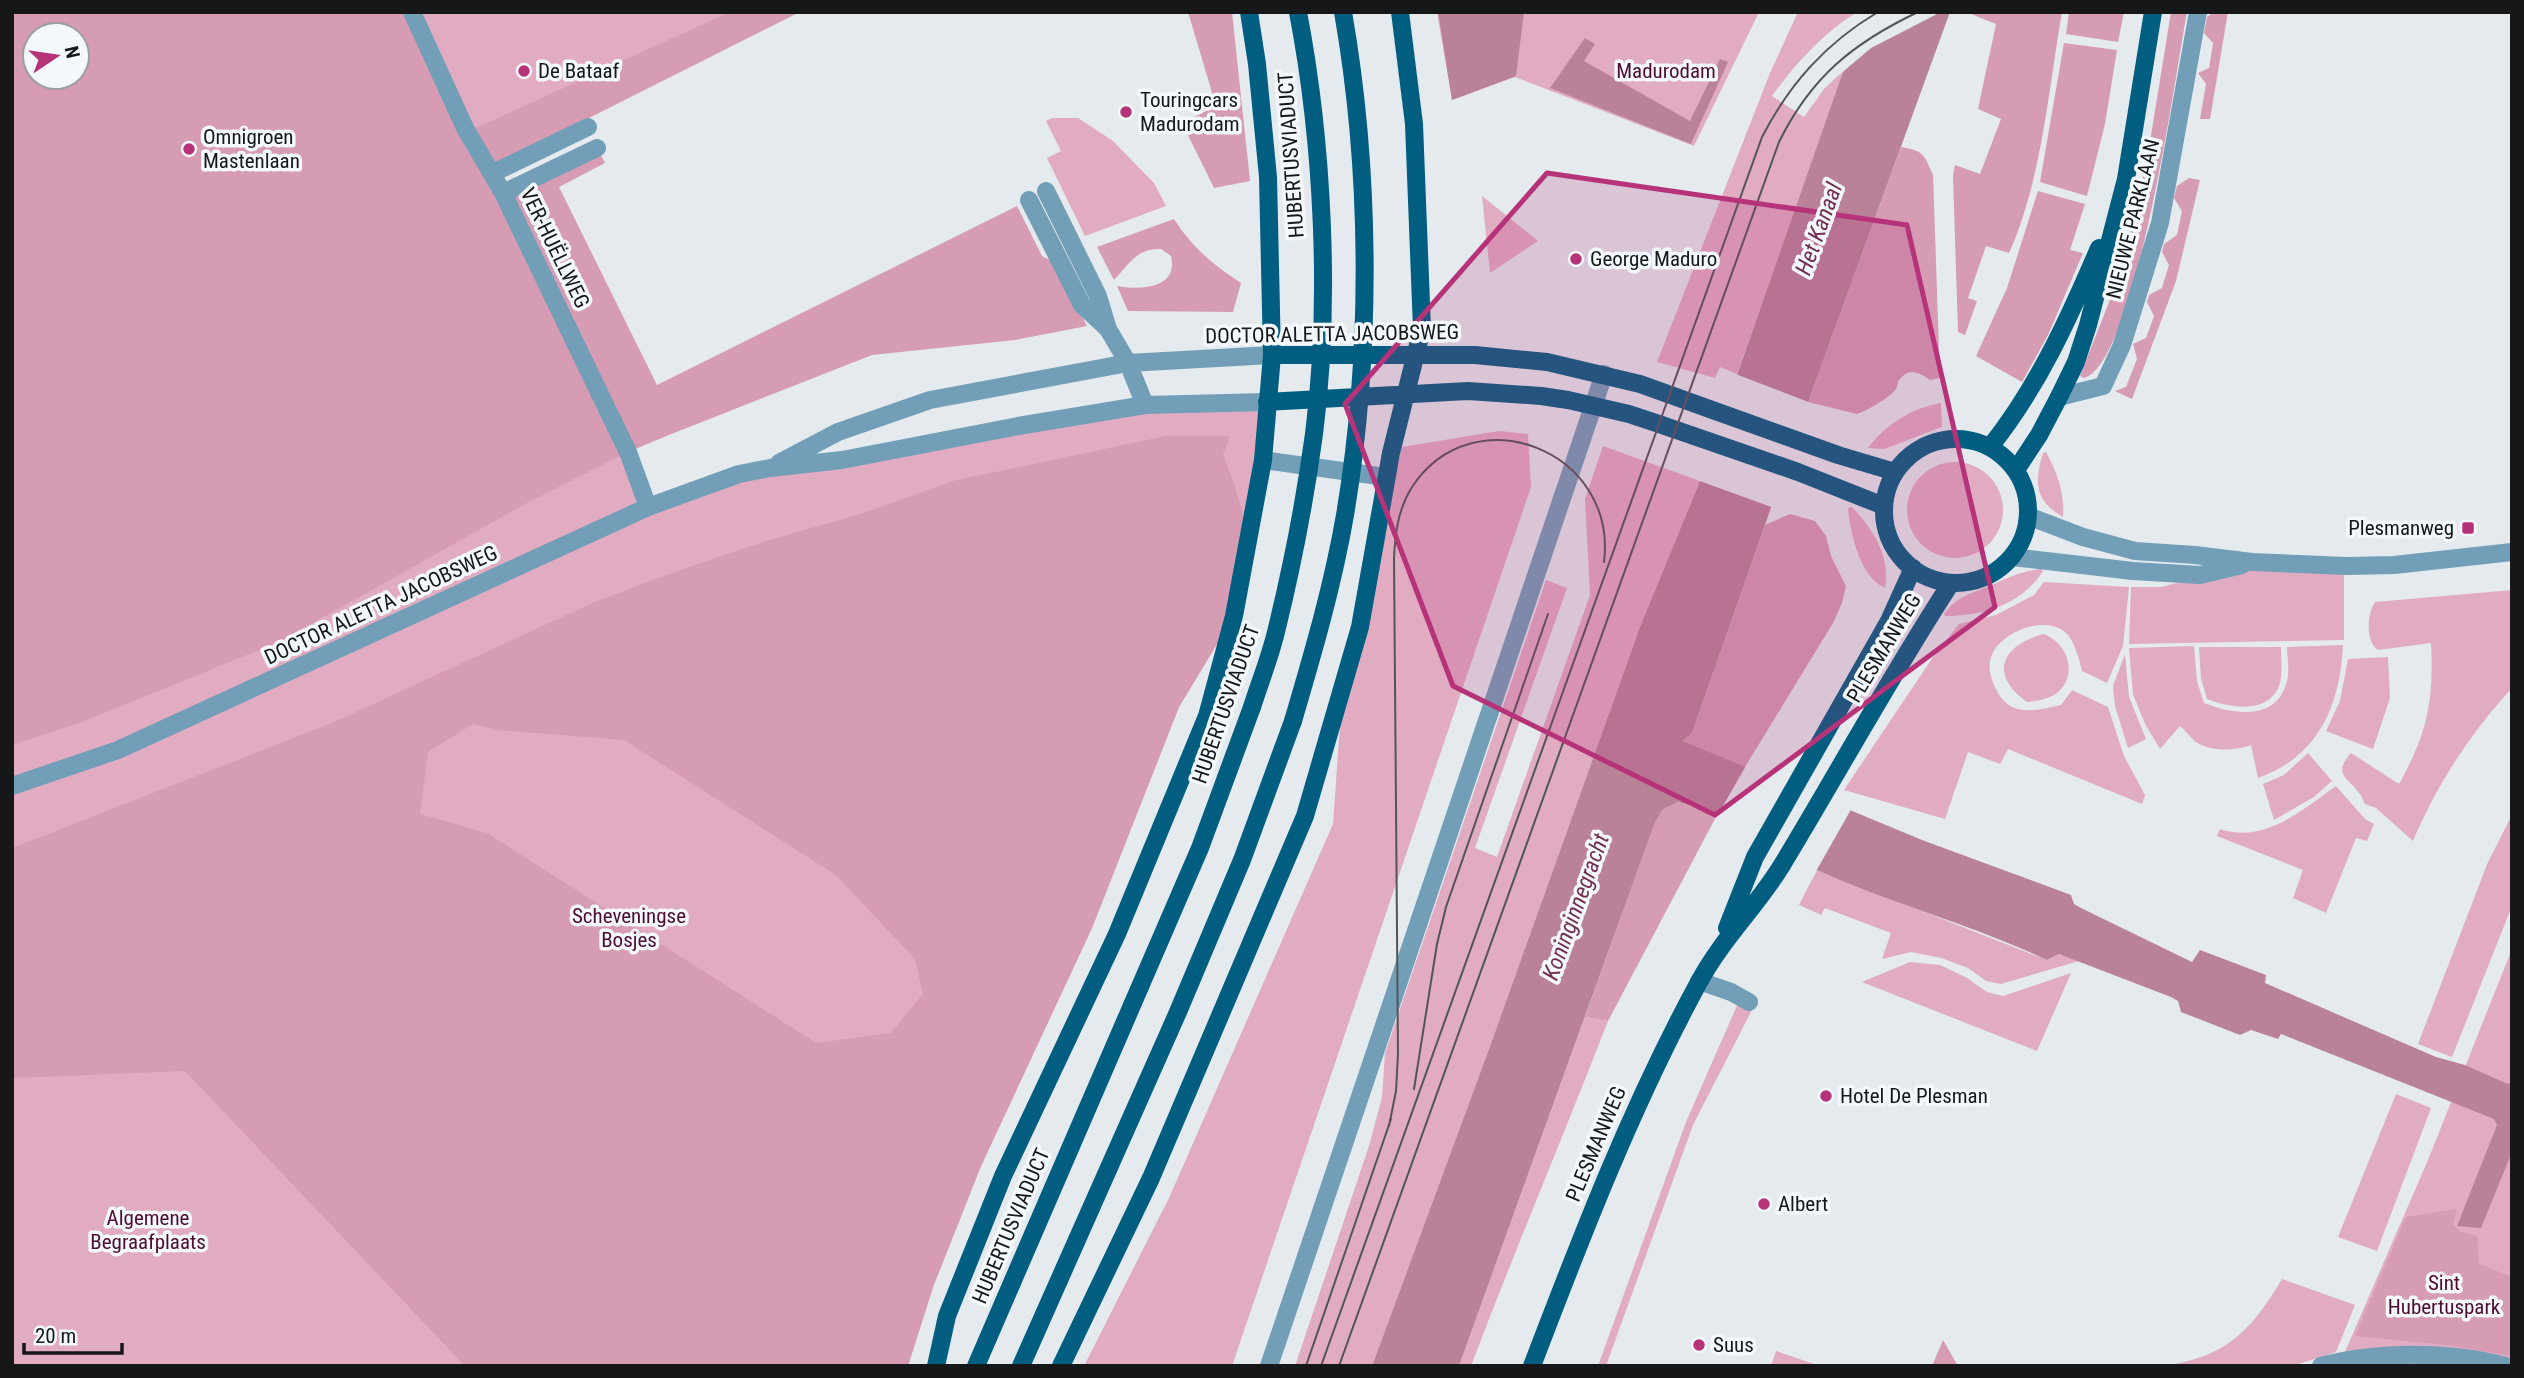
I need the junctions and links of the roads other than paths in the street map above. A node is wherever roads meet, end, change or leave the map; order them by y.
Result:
1 (412, 12) edge
2 (1249, 12) edge
3 (1298, 12) edge
4 (1343, 12) edge
5 (1400, 12) edge
6 (2153, 12) edge
7 (2198, 12) edge
8 (588, 127) dead end
9 (597, 148) dead end
10 (493, 173) junction
11 (2126, 179) junction
12 (1046, 191) dead end
13 (503, 193) junction
14 (1029, 200) dead end
15 (1108, 329) junction
16 (1272, 355) junction
17 (1417, 356) junction
18 (1128, 363) junction
19 (1604, 374) junction
20 (1407, 396) junction
21 (2059, 397) junction
22 (1268, 402) junction
23 (1144, 405) junction
24 (1593, 405) junction
25 (1990, 447) junction
26 (1263, 460) junction
27 (770, 468) junction
28 (2016, 470) junction
29 (1895, 472) junction
30 (1386, 477) junction
31 (1884, 506) junction
32 (648, 508) junction
33 (2028, 516) junction
34 (2512, 552) edge
35 (2012, 557) junction
36 (2252, 562) junction
37 (1913, 568) junction
38 (1951, 583) junction
39 (12, 786) edge
40 (1719, 948) junction
41 (1699, 981) junction
42 (1749, 1002) dead end
43 (936, 1366) edge
44 (976, 1366) edge
45 (1021, 1366) edge
46 (1061, 1366) edge
47 (1269, 1366) edge
48 (1532, 1366) edge
49 (2321, 1366) edge
50 (2505, 1366) edge

1 - 10 street, VER-HUËLLWEG
2 - 16 main road
3 - 44 main road, HUBERTUSVIADUCT, bridge
4 - 45 main road, bridge
5 - 17 main road
6 - 11 main road, NIEUWE PARKLAAN
7 - 21 street, NIEUWE PARKLAAN
8 - 10 street
9 - 13 street
10 - 13 street, VER-HUËLLWEG
11 - 21 main road, NIEUWE PARKLAAN
11 - 25 main road, NIEUWE PARKLAAN
12 - 15 street
13 - 32 street, VER-HUËLLWEG
14 - 15 street
15 - 18 street
16 - 17 main road, DOCTOR ALETTA JACOBSWEG
16 - 18 street, DOCTOR ALETTA JACOBSWEG
16 - 22 main road
17 - 19 main road, DOCTOR ALETTA JACOBSWEG
17 - 20 main road
18 - 23 street
18 - 27 street, DOCTOR ALETTA JACOBSWEG
19 - 24 street
19 - 29 main road, DOCTOR ALETTA JACOBSWEG
20 - 22 main road, DOCTOR ALETTA JACOBSWEG
20 - 24 main road, DOCTOR ALETTA JACOBSWEG
20 - 30 main road
21 - 28 main road, NIEUWE PARKLAAN
22 - 23 street, DOCTOR ALETTA JACOBSWEG
22 - 26 main road
23 - 27 street, DOCTOR ALETTA JACOBSWEG
24 - 31 main road, DOCTOR ALETTA JACOBSWEG
24 - 47 street
25 - 28 main road
25 - 29 main road
26 - 30 street
26 - 43 main road
27 - 32 street, DOCTOR ALETTA JACOBSWEG
28 - 33 main road
29 - 31 main road
30 - 46 main road
31 - 37 main road
32 - 39 street, DOCTOR ALETTA JACOBSWEG
33 - 35 main road
33 - 36 street
34 - 36 street
35 - 36 street
35 - 38 main road
37 - 38 main road
37 - 40 main road, PLESMANWEG
38 - 40 main road, PLESMANWEG
40 - 41 main road, PLESMANWEG
41 - 42 street
41 - 48 main road, PLESMANWEG
49 - 50 street

